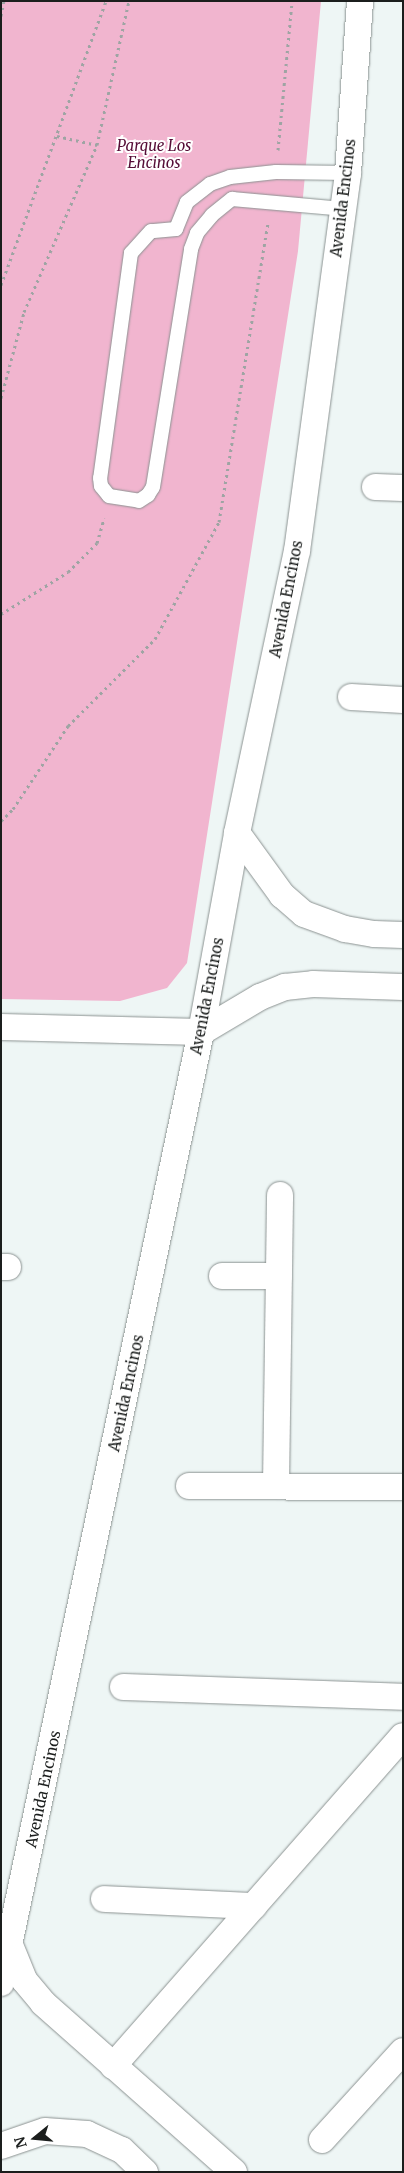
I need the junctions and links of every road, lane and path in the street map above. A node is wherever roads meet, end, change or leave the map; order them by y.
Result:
1 (4, 1) edge
2 (106, 1) edge
3 (129, 1) edge
4 (292, 1) edge
5 (360, 1) edge
6 (1, 16) edge
7 (56, 136) junction
8 (97, 144) junction
9 (276, 172) junction
10 (348, 174) junction
11 (271, 202) junction
12 (343, 210) junction
13 (176, 229) junction
14 (191, 249) junction
15 (1, 285) edge
16 (1, 398) edge
17 (375, 487) dead end
18 (403, 488) edge
19 (110, 496) junction
20 (1, 614) edge
21 (351, 697) dead end
22 (403, 700) edge
23 (1, 821) edge
24 (237, 833) junction
25 (403, 935) edge
26 (403, 987) edge
27 (1, 1027) edge
28 (201, 1032) junction
29 (280, 1195) dead end
30 (222, 1276) dead end
31 (279, 1276) junction
32 (189, 1486) dead end
33 (276, 1486) junction
34 (403, 1487) edge
35 (123, 1687) dead end
36 (403, 1697) edge
37 (403, 1736) edge
38 (104, 1899) dead end
39 (254, 1906) junction
40 (10, 1945) junction
41 (1, 1983) edge
42 (401, 2058) edge
43 (113, 2066) junction
44 (322, 2140) dead end
45 (1, 2146) edge
46 (145, 2172) edge
47 (234, 2172) edge

1 - 6 path
2 - 7 path
3 - 8 path
4 - 9 path
5 - 10 street, Avenida Encinos
7 - 8 path
7 - 15 path
8 - 16 path
9 - 10 lane
9 - 13 lane
10 - 12 street, Avenida Encinos
11 - 12 lane
11 - 14 lane
11 - 23 path
12 - 24 street, Avenida Encinos
13 - 14 lane
13 - 19 lane
14 - 19 lane
17 - 18 street
19 - 20 path
21 - 22 street
24 - 25 street
24 - 28 street, Avenida Encinos
26 - 28 street
27 - 28 street
28 - 40 street, Avenida Encinos
29 - 31 street
30 - 31 street
31 - 33 street
32 - 33 street
33 - 34 street
35 - 36 street
37 - 39 street
38 - 39 street
39 - 43 street
40 - 41 street, Avenida Encinos
40 - 43 street
42 - 44 street
43 - 47 street
45 - 46 street

